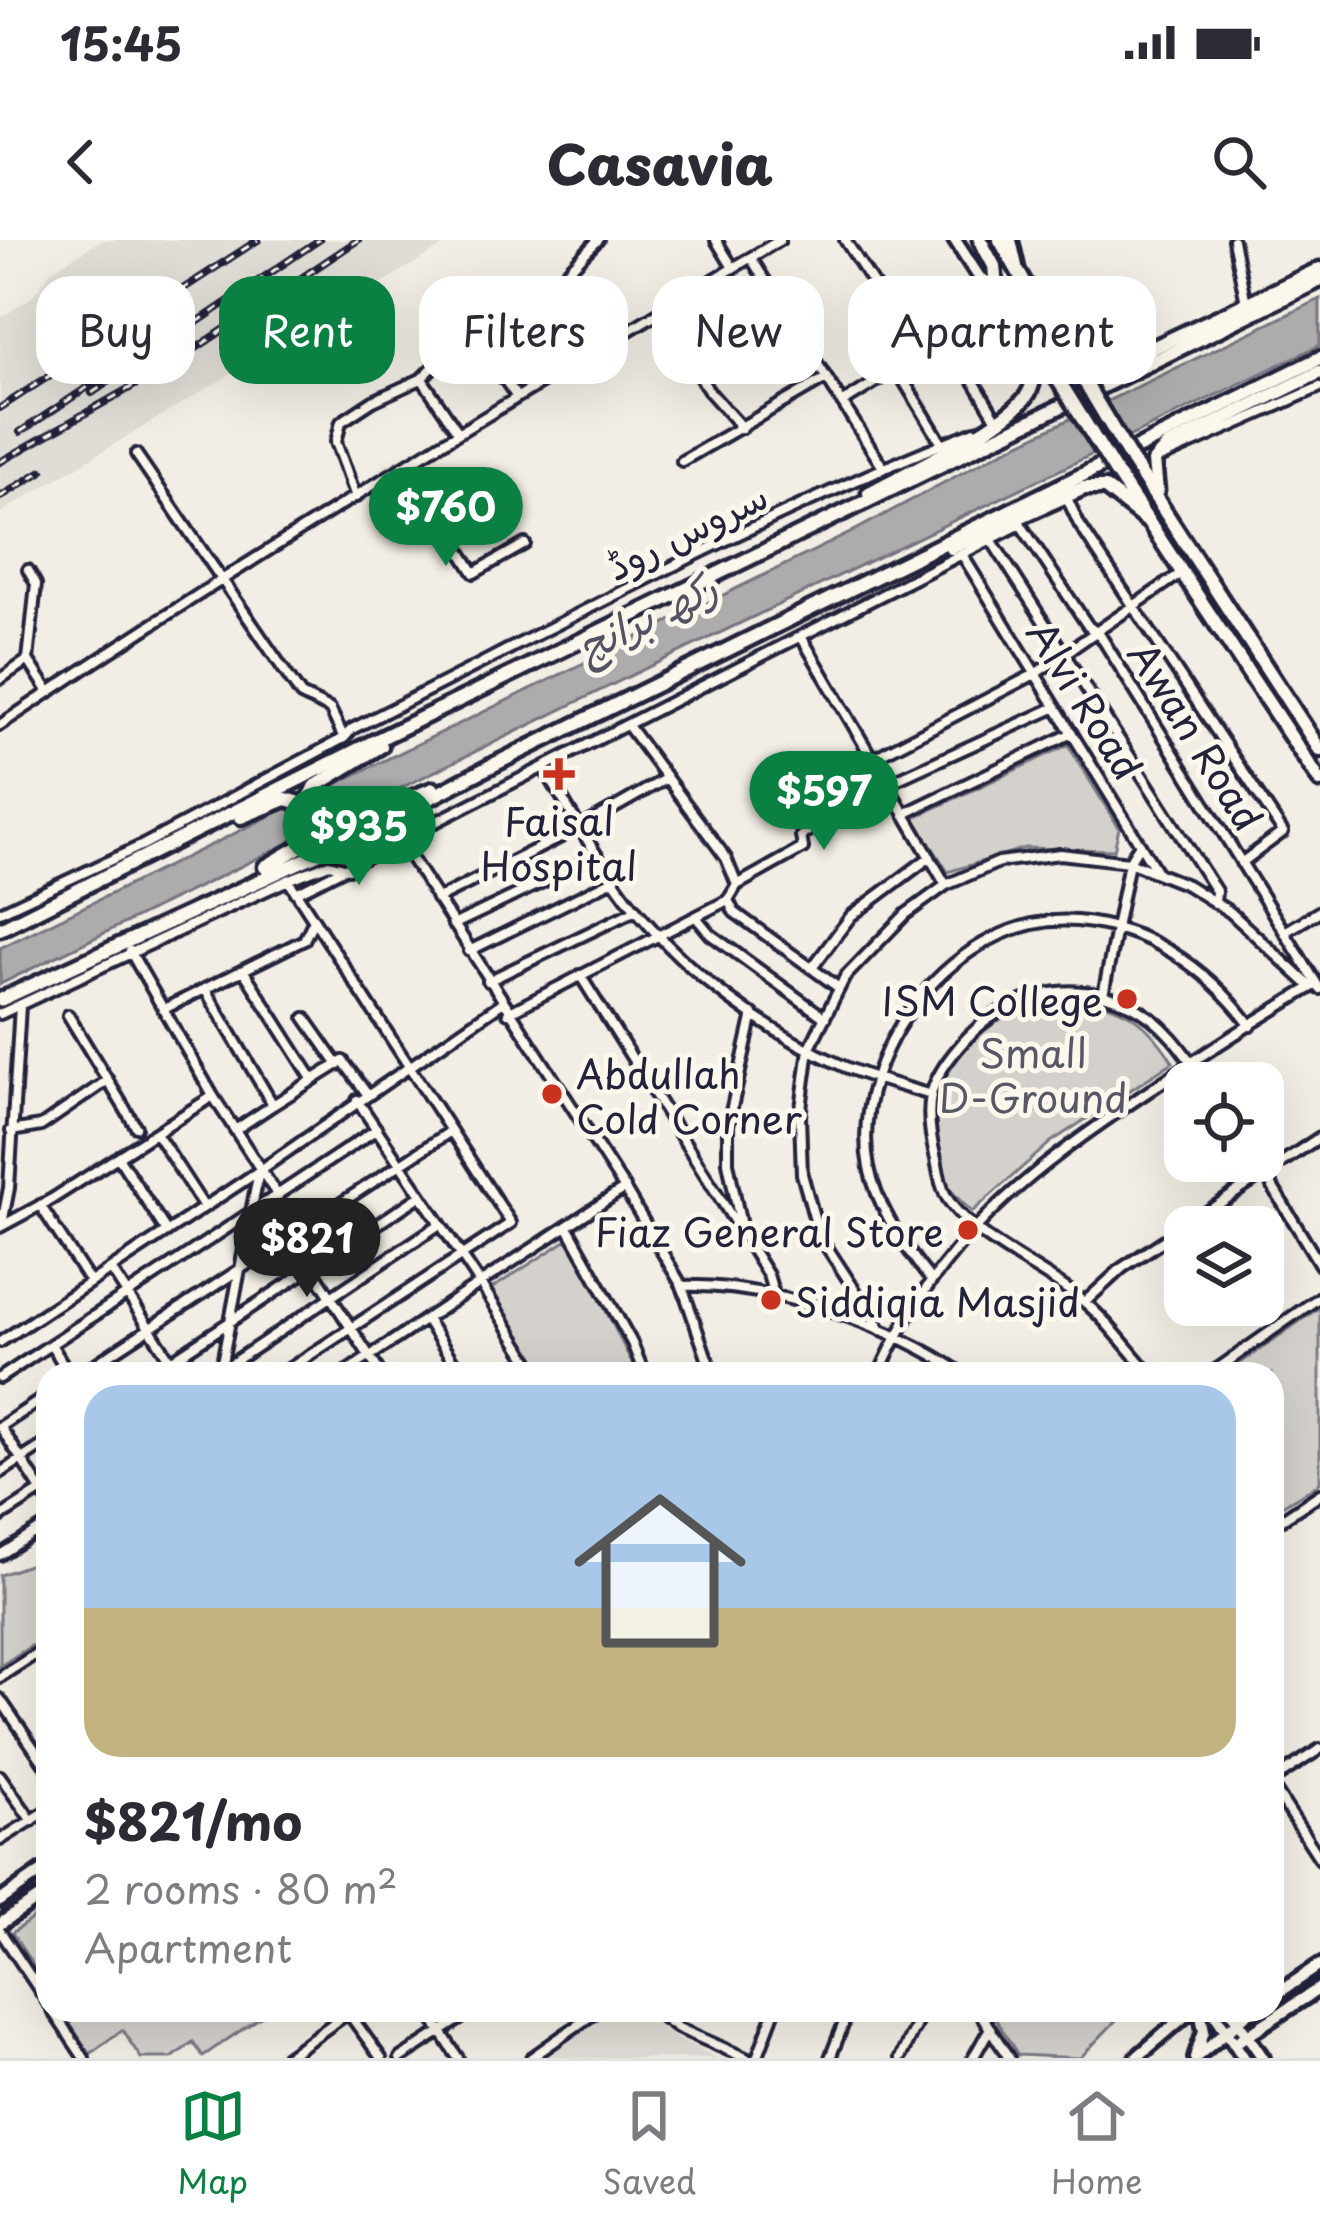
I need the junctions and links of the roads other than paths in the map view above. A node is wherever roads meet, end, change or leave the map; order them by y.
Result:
1 (598, 240) edge
2 (716, 240) edge
3 (780, 240) edge
4 (845, 240) edge
5 (955, 240) edge
6 (980, 240) edge
7 (1000, 240) edge
8 (1012, 240) edge
9 (1233, 240) edge
10 (751, 258) junction
11 (733, 268) junction
12 (1320, 269) edge
13 (1018, 271) junction
14 (561, 276) edge
15 (719, 276) edge
16 (869, 276) edge
17 (979, 276) edge
18 (996, 276) edge
19 (1021, 276) edge
20 (1320, 280) edge
21 (1246, 303) junction
22 (1156, 346) edge
23 (1320, 358) edge
24 (1320, 372) edge
25 (826, 378) junction
26 (419, 380) edge
27 (425, 384) edge
28 (508, 384) edge
29 (537, 384) edge
30 (704, 384) edge
31 (871, 384) edge
32 (906, 384) edge
33 (975, 384) edge
34 (1031, 384) edge
35 (1061, 384) edge
36 (1086, 384) edge
37 (1320, 387) edge
38 (516, 396) junction
39 (842, 403) junction
40 (998, 422) junction
41 (742, 428) junction
42 (458, 432) junction
43 (942, 444) junction
44 (136, 454) dead end
45 (682, 460) dead end
46 (1154, 461) junction
47 (406, 465) junction
48 (883, 466) junction
49 (1065, 495) junction
50 (356, 497) junction
51 (1164, 512) junction
52 (1019, 521) junction
53 (1148, 521) junction
54 (992, 542) junction
55 (525, 544) dead end
56 (965, 551) junction
57 (28, 570) dead end
58 (1180, 574) junction
59 (222, 578) junction
60 (683, 593) junction
61 (1134, 606) junction
62 (1096, 630) junction
63 (802, 638) junction
64 (726, 650) junction
65 (1066, 653) junction
66 (28, 660) junction
67 (1035, 674) junction
68 (0, 679) edge
69 (49, 692) junction
70 (460, 700) junction
71 (1056, 707) junction
72 (0, 725) edge
73 (629, 727) junction
74 (1072, 733) junction
75 (344, 738) junction
76 (1320, 750) edge
77 (874, 758) junction
78 (487, 768) junction
79 (544, 770) junction
80 (667, 778) junction
81 (1320, 781) edge
82 (886, 783) junction
83 (414, 807) junction
84 (904, 814) junction
85 (581, 827) junction
86 (363, 833) junction
87 (401, 842) junction
88 (1140, 844) junction
89 (157, 852) junction
90 (597, 856) junction
91 (930, 857) junction
92 (1129, 862) junction
93 (1241, 863) junction
94 (348, 869) junction
95 (1159, 873) junction
96 (615, 879) junction
97 (288, 880) junction
98 (737, 885) junction
99 (946, 885) junction
100 (296, 893) junction
101 (436, 899) junction
102 (728, 900) junction
103 (1215, 903) junction
104 (636, 910) junction
105 (1320, 911) edge
106 (0, 912) edge
107 (183, 914) junction
108 (695, 916) junction
109 (314, 920) junction
110 (453, 925) junction
111 (1117, 928) junction
112 (0, 929) edge
113 (1285, 932) junction
114 (660, 936) junction
115 (130, 951) junction
116 (469, 951) junction
117 (812, 968) junction
118 (243, 970) junction
119 (580, 975) junction
120 (488, 981) junction
121 (1316, 986) edge
122 (839, 988) junction
123 (205, 989) junction
124 (1103, 995) junction
125 (0, 1000) edge
126 (502, 1003) junction
127 (20, 1004) junction
128 (164, 1010) junction
129 (508, 1013) junction
130 (0, 1014) edge
131 (753, 1014) junction
132 (68, 1015) dead end
133 (305, 1018) dead end
134 (824, 1018) junction
135 (1251, 1026) junction
136 (809, 1049) junction
137 (1192, 1062) joint
138 (338, 1064) junction
139 (409, 1065) junction
140 (875, 1078) junction
141 (108, 1080) junction
142 (313, 1080) junction
143 (1164, 1081) edge
144 (931, 1095) junction
145 (213, 1096) junction
146 (362, 1097) junction
147 (273, 1105) junction
148 (136, 1126) dead end
149 (235, 1130) junction
150 (377, 1130) junction
151 (11, 1131) junction
152 (451, 1131) junction
153 (156, 1132) junction
154 (1320, 1137) edge
155 (118, 1157) junction
156 (1284, 1161) edge
157 (400, 1164) junction
158 (260, 1170) junction
159 (1251, 1182) edge
160 (1270, 1182) edge
161 (625, 1189) junction
162 (420, 1196) junction
163 (273, 1199) junction
164 (40, 1205) junction
165 (204, 1207) junction
166 (251, 1213) junction
167 (440, 1224) junction
168 (567, 1226) junction
169 (1, 1228) edge
170 (973, 1229) junction
171 (167, 1232) junction
172 (742, 1235) junction
173 (291, 1236) junction
174 (461, 1255) junction
175 (1320, 1265) edge
176 (310, 1266) junction
177 (111, 1269) junction
178 (240, 1270) junction
179 (930, 1279) junction
180 (90, 1282) junction
181 (480, 1283) junction
182 (682, 1286) junction
183 (128, 1294) junction
184 (331, 1297) junction
185 (1320, 1297) edge
186 (775, 1298) junction
187 (1085, 1302) junction
188 (231, 1318) junction
189 (426, 1319) junction
190 (351, 1327) junction
191 (150, 1328) junction
192 (881, 1330) junction
193 (895, 1337) junction
194 (0, 1342) edge
195 (51, 1344) junction
196 (370, 1356) junction
197 (170, 1361) joint
198 (62, 1362) edge
199 (98, 1362) edge
200 (221, 1362) edge
201 (234, 1362) edge
202 (299, 1362) edge
203 (361, 1362) edge
204 (374, 1362) edge
205 (453, 1362) edge
206 (529, 1362) edge
207 (638, 1362) edge
208 (708, 1362) edge
209 (884, 1362) edge
210 (941, 1362) edge
211 (1139, 1362) edge
212 (1227, 1362) edge
213 (0, 1378) edge
214 (36, 1403) edge
215 (0, 1426) edge
216 (36, 1449) edge
217 (19, 1460) junction
218 (0, 1473) edge
219 (36, 1478) edge
220 (36, 1494) edge
221 (1320, 1494) edge
222 (0, 1517) edge
223 (1284, 1518) edge
224 (36, 1532) edge
225 (0, 1555) edge
226 (36, 1657) edge
227 (0, 1677) edge
228 (0, 1699) edge
229 (1320, 1749) edge
230 (36, 1752) edge
231 (1284, 1774) edge
232 (0, 1776) edge
233 (1284, 1802) edge
234 (36, 1818) edge
235 (32, 1820) junction
236 (0, 1840) edge
237 (1320, 1859) edge
238 (36, 1875) edge
239 (0, 1900) edge
240 (36, 1901) edge
241 (0, 1928) edge
242 (1320, 1965) edge
243 (36, 1985) edge
244 (1320, 1988) edge
245 (1284, 1989) edge
246 (1284, 2012) edge
247 (60, 2022) edge
248 (334, 2022) edge
249 (354, 2022) edge
250 (435, 2022) edge
251 (456, 2022) edge
252 (581, 2022) edge
253 (670, 2022) edge
254 (770, 2022) edge
255 (844, 2022) edge
256 (917, 2022) edge
257 (985, 2022) edge
258 (1181, 2022) edge
259 (1201, 2022) edge
260 (1219, 2022) edge
261 (1229, 2022) edge
262 (1239, 2022) edge
263 (1269, 2022) edge
264 (989, 2028) junction
265 (1224, 2030) junction
266 (441, 2032) junction
267 (1249, 2035) junction
268 (1235, 2043) junction
269 (84, 2058) edge
270 (285, 2058) edge
271 (381, 2058) edge
272 (400, 2058) edge
273 (458, 2058) edge
274 (531, 2058) edge
275 (746, 2058) edge
276 (757, 2058) edge
277 (830, 2058) edge
278 (900, 2058) edge
279 (973, 2058) edge
280 (1009, 2058) edge
281 (1136, 2058) edge
282 (1195, 2058) edge
283 (1244, 2058) edge
284 (1263, 2058) edge

1 - 14 street
2 - 11 street
3 - 10 street
4 - 16 street
5 - 17 street
6 - 18 main road
7 - 13 main road
8 - 13 street
9 - 21 street
10 - 11 street
10 - 25 street
11 - 15 street
12 - 21 main road
13 - 19 main road
20 - 60 main road
21 - 22 main road
23 - 64 main road
24 - 46 main road
25 - 39 street
25 - 41 street
26 - 50 street
27 - 42 street
28 - 38 street
29 - 38 street
30 - 41 street
31 - 39 street
32 - 43 street
33 - 40 street
34 - 40 main road
35 - 53 main road, bridge
36 - 51 main road, bridge
37 - 46 street
38 - 42 street
39 - 48 street
40 - 43 street, سروس روڈ
40 - 60 main road
41 - 45 street
42 - 47 street
43 - 48 street, سروس روڈ
44 - 59 street
46 - 51 main road
47 - 50 street
47 - 55 street
48 - 75 street, سروس روڈ
49 - 52 main road
49 - 53 main road
49 - 61 street
50 - 59 street
51 - 76 main road
52 - 54 street
52 - 56 main road
52 - 62 street, Awan Road
53 - 58 main road
54 - 56 street
54 - 65 street
56 - 63 street
56 - 64 main road
56 - 67 street, Alvi Road
57 - 66 street
58 - 61 street
58 - 81 main road
59 - 69 street
59 - 75 street
60 - 70 main road
61 - 62 street
61 - 93 street
62 - 65 street
62 - 93 street, Awan Road
63 - 73 street
63 - 77 street
64 - 78 main road
65 - 67 street
65 - 103 street
66 - 68 street
66 - 69 street
67 - 71 street, Alvi Road
67 - 77 street
69 - 72 street
70 - 78 main road
70 - 89 main road
71 - 74 street, Alvi Road
71 - 82 street
73 - 79 street
73 - 80 street
74 - 84 street
74 - 88 street, Alvi Road
75 - 106 street, سروس روڈ
77 - 82 street
78 - 83 main road
79 - 85 street
79 - 87 street
80 - 85 street
80 - 98 street
82 - 84 street
82 - 98 street
83 - 86 main road
83 - 87 street
84 - 91 street
85 - 90 street
85 - 101 street
86 - 87 street
86 - 107 main road
87 - 94 street
87 - 101 street
88 - 92 street
88 - 95 street, Alvi Road
89 - 107 main road
89 - 112 main road
90 - 96 street
90 - 110 street
91 - 99 street
91 - 117 street
92 - 95 street
92 - 99 street
92 - 111 street
93 - 113 street, Awan Road
94 - 97 street
94 - 100 street
95 - 103 street
96 - 104 street
96 - 116 street
97 - 100 street
97 - 115 street
98 - 102 street
99 - 122 street
100 - 109 street
101 - 110 street
102 - 108 street
102 - 117 street
103 - 121 street
104 - 114 street
104 - 120 street
105 - 113 street
107 - 125 main road
108 - 114 street
108 - 134 street
109 - 118 street
109 - 139 street
110 - 116 street
111 - 124 street
111 - 135 street
111 - 140 street
113 - 121 street, Awan Road
114 - 119 street
114 - 131 street
115 - 127 street
115 - 128 street
116 - 120 street
117 - 122 street
118 - 123 street
118 - 142 street
119 - 129 street
119 - 172 street
120 - 126 street
121 - 135 street
122 - 134 street
123 - 128 street
123 - 147 street
124 - 137 street
124 - 144 street
126 - 129 street
126 - 139 street
127 - 130 street
127 - 151 street
128 - 145 street
129 - 161 street
131 - 136 street
131 - 172 street
132 - 141 street
133 - 138 street
134 - 136 street
135 - 137 street
136 - 140 street
136 - 192 street
138 - 142 street
138 - 146 street
139 - 146 street
139 - 152 street
140 - 144 street
140 - 179 street
141 - 148 street
141 - 151 street
142 - 147 street
143 - 170 street
144 - 170 street
145 - 149 street
145 - 153 street
146 - 150 street
146 - 158 street
147 - 149 street
149 - 158 street
150 - 157 street
150 - 163 street
151 - 169 street
152 - 157 street
152 - 174 street
153 - 155 street
153 - 165 street
154 - 156 street
155 - 164 street
155 - 171 street
157 - 162 street
157 - 173 street
158 - 163 street
158 - 165 street
158 - 166 street
159 - 187 street
160 - 175 street
161 - 168 street
161 - 182 street
162 - 167 street
162 - 176 street
163 - 166 street
163 - 173 street
164 - 169 street
164 - 180 street
165 - 171 street
166 - 178 street
166 - 183 street
167 - 174 street
167 - 184 street
168 - 181 street
168 - 207 street
170 - 179 street
170 - 187 street
171 - 177 street
172 - 186 street
173 - 176 street
173 - 178 street
174 - 181 street
174 - 190 street
176 - 184 street
176 - 188 street
177 - 180 street
177 - 183 street
178 - 188 street
178 - 191 street
179 - 193 street
180 - 194 street
181 - 189 street
181 - 206 street
182 - 186 street
182 - 208 street
183 - 191 street
183 - 195 street
184 - 190 street
184 - 201 street
185 - 212 street
186 - 192 street
187 - 211 street
188 - 197 street
188 - 200 street
189 - 196 street
189 - 205 street
190 - 196 street
190 - 202 street
191 - 197 street
191 - 199 street
192 - 193 street
193 - 209 street
193 - 210 street
195 - 198 street
195 - 213 street
196 - 203 street
196 - 204 street
214 - 215 street
215 - 217 street
216 - 217 street
217 - 218 street
217 - 219 street
220 - 222 street
221 - 223 street
224 - 225 street
226 - 227 street
228 - 230 street
229 - 231 street
232 - 235 street
233 - 237 street
234 - 235 street
235 - 236 street
238 - 239 street
240 - 241 street
241 - 243 street
242 - 245 street
244 - 246 street
247 - 269 street
248 - 270 street
249 - 271 street
250 - 266 street
251 - 266 street
252 - 274 street
253 - 275 street
254 - 276 street
255 - 277 street
256 - 278 street
257 - 264 street
258 - 281 street
259 - 282 street
260 - 265 street
261 - 265 street
262 - 267 street
263 - 267 street
264 - 279 street
264 - 280 street
265 - 268 street
265 - 282 street
266 - 272 street
266 - 273 street
267 - 268 street
267 - 284 street
268 - 283 street

